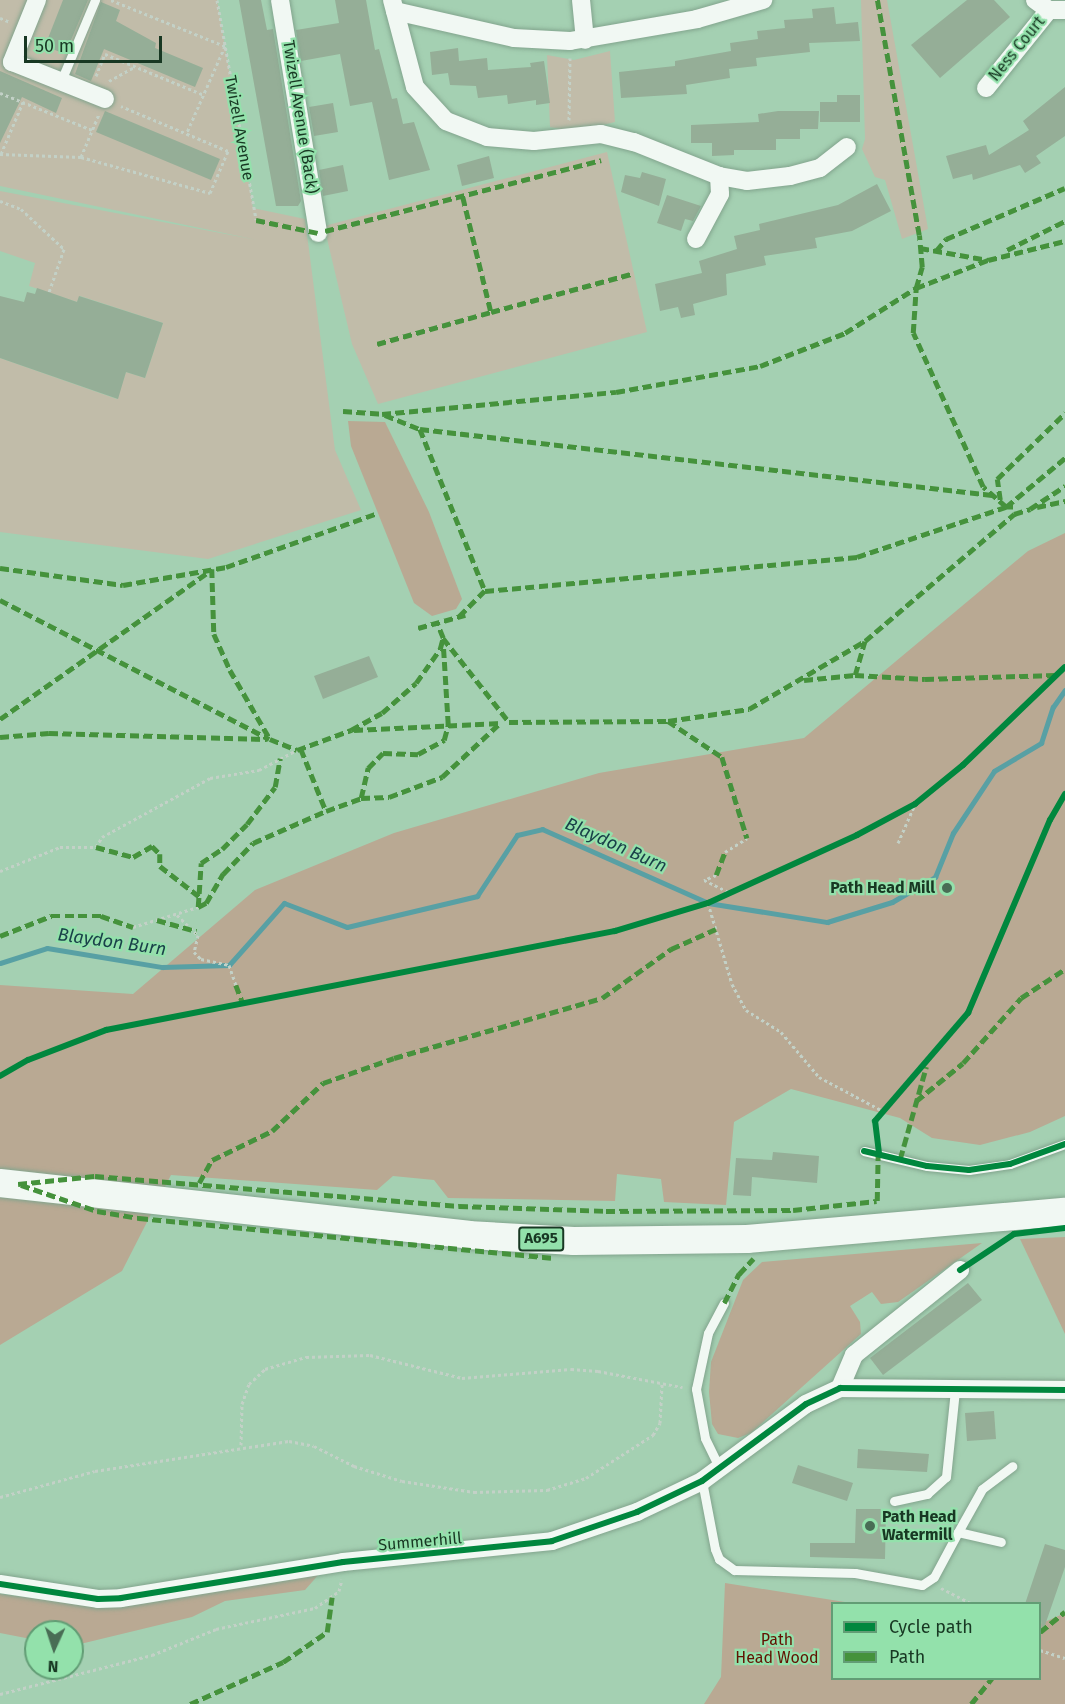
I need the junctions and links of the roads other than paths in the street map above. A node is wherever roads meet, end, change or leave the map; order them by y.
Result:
1 (37, 0) edge
2 (95, 0) edge
3 (280, 0) edge
4 (581, 0) edge
5 (763, 0) edge
6 (393, 6) edge
7 (1050, 7) edge
8 (577, 41) junction
9 (61, 81) junction
10 (986, 88) dead end
11 (97, 96) road end
12 (847, 147) dead end
13 (719, 177) junction
14 (322, 232) dead end
15 (696, 239) dead end
16 (1065, 1144) edge
17 (864, 1151) dead end
18 (9, 1183) edge
19 (1065, 1212) edge
20 (960, 1270) dead end
21 (724, 1303) dead end
22 (840, 1388) junction
23 (955, 1390) junction
24 (1065, 1390) edge
25 (1012, 1466) dead end
26 (720, 1469) junction
27 (702, 1481) junction
28 (894, 1501) dead end
29 (958, 1532) junction
30 (1001, 1542) dead end
31 (0, 1584) edge

1 - 9 street
2 - 9 lane
3 - 14 street, Twizell Avenue (Back)
4 - 8 street
5 - 8 street
6 - 8 street
6 - 13 street
7 - 10 street, Ness Court
9 - 11 street
12 - 13 street
13 - 15 street
16 - 17 lane
18 - 19 main road, A695
20 - 22 street
21 - 26 lane
22 - 23 street
22 - 26 street, Summerhill
23 - 24 street
23 - 28 lane
25 - 29 lane
26 - 27 street, Summerhill
27 - 29 lane
27 - 31 street, Summerhill
29 - 30 lane

